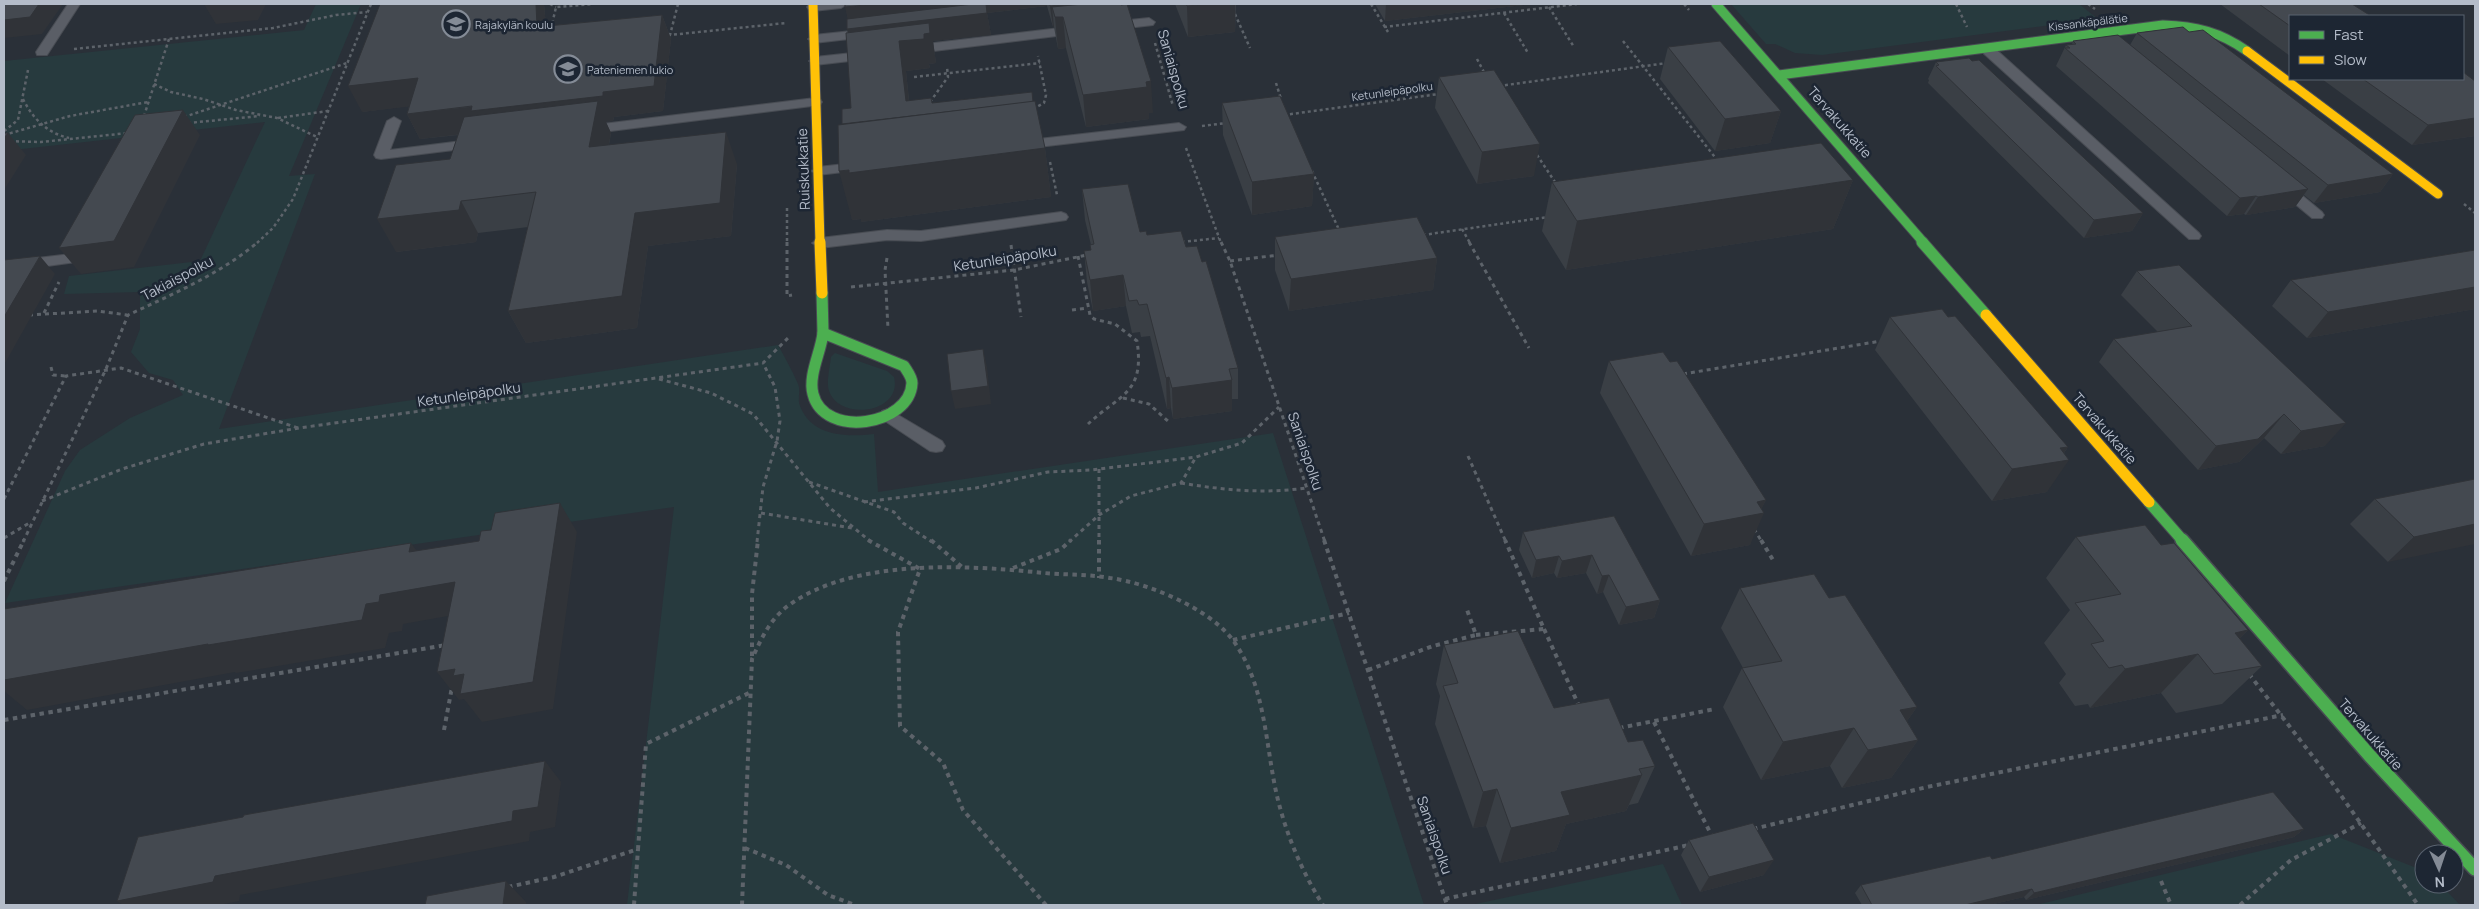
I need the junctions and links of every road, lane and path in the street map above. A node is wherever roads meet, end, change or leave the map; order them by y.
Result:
1 (74, 4) edge
2 (370, 4) edge
3 (550, 4) edge
4 (593, 4) edge
5 (678, 4) edge
6 (841, 4) edge
7 (1372, 4) edge
8 (1577, 4) edge
9 (1684, 4) edge
10 (1716, 4) edge
11 (1956, 4) edge
12 (813, 5) edge
13 (1549, 7) junction
14 (556, 8) junction
15 (1690, 11) dead end
16 (367, 12) junction
17 (1234, 13) dead end
18 (1504, 13) junction
19 (1149, 22) joint
20 (786, 23) dead end
21 (1384, 27) junction
22 (883, 31) edge
23 (1968, 31) dead end
24 (1388, 32) dead end
25 (551, 33) edge
26 (2097, 34) junction
27 (1034, 35) junction
28 (169, 39) junction
29 (814, 40) junction
30 (1623, 42) dead end
31 (944, 46) junction
32 (2112, 46) edge
33 (1574, 47) dead end
34 (1250, 48) dead end
35 (1986, 48) junction
36 (898, 51) edge
37 (42, 52) junction
38 (1528, 52) dead end
39 (879, 54) edge
40 (1477, 59) dead end
41 (814, 61) junction
42 (1670, 62) edge
43 (347, 63) junction
44 (1040, 63) junction
45 (1642, 66) junction
46 (948, 73) junction
47 (1779, 75) junction
48 (914, 77) dead end
49 (1488, 80) edge
50 (1276, 83) dead end
51 (154, 84) junction
52 (1492, 87) edge
53 (1443, 93) edge
54 (23, 98) junction
55 (148, 102) junction
56 (815, 102) junction
57 (930, 103) edge
58 (218, 104) junction
59 (328, 110) junction
60 (1028, 110) edge
61 (1286, 114) junction
62 (260, 116) junction
63 (1276, 116) edge
64 (143, 117) edge
65 (277, 118) junction
66 (180, 119) edge
67 (394, 122) dead end
68 (1227, 122) edge
69 (1290, 123) edge
70 (42, 124) junction
71 (181, 124) edge
72 (1179, 127) junction
73 (4, 131) edge
74 (576, 131) edge
75 (130, 133) edge
76 (4, 135) edge
77 (317, 137) junction
78 (77, 139) junction
79 (4, 141) edge
80 (488, 142) edge
81 (1046, 142) junction
82 (1007, 147) edge
83 (1533, 150) edge
84 (878, 164) edge
85 (1722, 166) edge
86 (1310, 167) edge
87 (818, 171) junction
88 (2271, 177) edge
89 (1559, 189) edge
90 (2438, 194) dead end
91 (2317, 215) dead end
92 (1556, 216) dead end
93 (1061, 217) joint
94 (1008, 225) junction
95 (1462, 229) junction
96 (887, 235) junction
97 (1414, 236) edge
98 (2194, 236) dead end
99 (1219, 238) junction
100 (1342, 238) edge
101 (1181, 242) edge
102 (820, 243) junction
103 (1096, 254) edge
104 (1288, 254) edge
105 (1078, 256) junction
106 (71, 259) joint
107 (1230, 261) junction
108 (4, 267) edge
109 (1014, 270) junction
110 (885, 282) junction
111 (821, 291) junction
112 (787, 296) dead end
113 (794, 303) dead end
114 (1088, 308) junction
115 (1072, 310) dead end
116 (44, 313) junction
117 (128, 315) junction
118 (20, 316) dead end
119 (1021, 317) dead end
120 (896, 332) dead end
121 (791, 333) dead end
122 (823, 333) junction
123 (1882, 341) dead end
124 (1530, 348) dead end
125 (762, 364) junction
126 (51, 367) dead end
127 (106, 369) junction
128 (1681, 375) edge
129 (66, 376) junction
130 (655, 378) junction
131 (1123, 398) junction
132 (1279, 407) junction
133 (888, 415) junction
134 (1169, 422) dead end
135 (1088, 424) dead end
136 (298, 428) junction
137 (777, 441) junction
138 (936, 446) dead end
139 (1468, 456) dead end
140 (1196, 457) junction
141 (1099, 469) junction
142 (808, 482) junction
143 (1181, 483) junction
144 (1306, 488) junction
145 (4, 498) edge
146 (42, 501) junction
147 (864, 502) junction
148 (761, 513) junction
149 (1099, 515) junction
150 (33, 520) junction
151 (1752, 527) edge
152 (853, 528) junction
153 (4, 538) edge
154 (1773, 560) dead end
155 (962, 567) junction
156 (920, 569) junction
157 (1011, 569) junction
158 (1099, 578) junction
159 (4, 581) edge
160 (1466, 607) dead end
161 (1349, 613) junction
162 (1544, 630) junction
163 (1476, 635) junction
164 (1233, 640) junction
165 (452, 644) edge
166 (752, 659) junction
167 (1368, 670) junction
168 (2245, 670) edge
169 (454, 681) edge
170 (751, 692) junction
171 (1715, 709) dead end
172 (1582, 712) edge
173 (2283, 716) junction
174 (4, 720) edge
175 (1654, 722) junction
176 (1614, 729) edge
177 (444, 730) dead end
178 (2361, 823) junction
179 (1742, 832) edge
180 (1723, 837) edge
181 (1713, 839) junction
182 (1704, 841) edge
183 (1694, 843) edge
184 (745, 848) junction
185 (638, 849) junction
186 (2475, 869) edge
187 (2162, 881) dead end
188 (498, 889) edge
189 (1445, 899) junction
190 (634, 905) edge
191 (742, 905) edge
192 (855, 905) edge
193 (1046, 905) edge
194 (1324, 905) edge
195 (1447, 905) edge
196 (2171, 905) edge
197 (2240, 905) edge
198 (2418, 905) edge

1 - 37 lane
2 - 16 path, Takiaispolku
3 - 14 path
4 - 14 path
5 - 20 path
6 - 12 lane
7 - 21 path
8 - 13 path
9 - 15 path
10 - 47 street, Tervakukkatie
11 - 23 path
12 - 29 street, Ruiskukkatie
13 - 18 path
13 - 33 path
14 - 25 path
16 - 28 path
16 - 43 path, Takiaispolku
17 - 34 path
18 - 21 path
18 - 38 path
19 - 27 lane
19 - 72 path, Saniaispolku
21 - 24 path
22 - 29 lane
26 - 32 lane
26 - 35 street, Kissankäpälätie
26 - 90 street, Kissankäpälätie
27 - 31 lane
27 - 44 path
28 - 37 path
28 - 51 path
29 - 41 street, Ruiskukkatie
30 - 45 path
31 - 36 lane
31 - 46 path
35 - 47 street, Kissankäpälätie
35 - 98 lane
37 - 54 path
39 - 41 lane
40 - 49 path
41 - 56 street, Ruiskukkatie
42 - 45 path
43 - 58 path
43 - 59 path, Takiaispolku
44 - 46 path
44 - 60 path
45 - 52 path
45 - 85 path
46 - 48 path
46 - 57 path
47 - 186 street, Tervakukkatie
50 - 61 path
51 - 55 path
51 - 58 path
53 - 61 path, Ketunleipäpolku
54 - 70 path
54 - 73 path
55 - 64 path
55 - 70 path
56 - 74 lane
56 - 87 street, Ruiskukkatie
58 - 62 path
58 - 66 path
59 - 65 path
59 - 77 path, Takiaispolku
61 - 63 path, Ketunleipäpolku
61 - 69 path
62 - 65 path
62 - 71 path
65 - 77 path
67 - 80 lane
68 - 72 path
70 - 76 path
70 - 78 path
72 - 81 lane
72 - 99 path, Saniaispolku
75 - 78 path
77 - 117 path, Takiaispolku
78 - 79 path
81 - 82 lane
81 - 93 path
83 - 89 path
84 - 87 lane
86 - 100 path
87 - 102 street, Ruiskukkatie
88 - 91 lane
92 - 95 path
93 - 94 lane
94 - 96 lane
94 - 109 path
95 - 97 path
95 - 124 path
96 - 102 lane
96 - 110 path
99 - 101 path
99 - 107 path, Saniaispolku
102 - 111 street, Ruiskukkatie
103 - 105 path, Ketunleipäpolku
104 - 107 path
105 - 109 path, Ketunleipäpolku
105 - 114 path
106 - 108 lane
106 - 116 path
107 - 132 path, Saniaispolku
109 - 110 path, Ketunleipäpolku
109 - 119 path
110 - 111 path, Ketunleipäpolku
110 - 120 path
111 - 122 street, Ruiskukkatie
112 - 113 path
114 - 115 path
114 - 131 path
116 - 117 path
116 - 118 path
117 - 127 path
121 - 125 path
122 - 133 street, Ruiskukkatie
122 - 133 street, Ruiskukkatie
123 - 128 path
125 - 130 path, Ketunleipäpolku
125 - 137 path
126 - 129 path
127 - 129 path, Ketunleipäpolku
127 - 136 path, Ketunleipäpolku
127 - 146 path
129 - 145 path
130 - 136 path, Ketunleipäpolku
130 - 137 path
131 - 134 path
131 - 135 path
132 - 140 path
132 - 144 path, Saniaispolku
133 - 138 lane
136 - 146 path
137 - 142 path
137 - 148 path
139 - 162 path
140 - 141 path
140 - 143 path
141 - 147 path
141 - 149 path
142 - 147 path
142 - 152 path
143 - 144 path
143 - 149 path
144 - 161 path, Saniaispolku
146 - 150 path
147 - 155 path
148 - 152 path
148 - 166 path
149 - 157 path
149 - 158 path
150 - 153 path
150 - 159 path
151 - 154 path
152 - 156 path
155 - 156 path
155 - 157 path
156 - 166 path
156 - 193 path
157 - 158 path
158 - 164 path
160 - 163 path
161 - 164 path
161 - 167 path, Saniaispolku
162 - 163 path
162 - 172 path
163 - 167 path
164 - 194 path
165 - 174 path
166 - 170 path
167 - 189 path, Saniaispolku
168 - 173 path
169 - 177 path
170 - 184 path
170 - 185 path
171 - 175 path
173 - 178 path
173 - 179 path
175 - 176 path
175 - 181 path
178 - 197 path
178 - 198 path
180 - 181 path
181 - 182 path
183 - 189 path
184 - 191 path
184 - 192 path
185 - 188 path
185 - 190 path
187 - 196 path
189 - 195 path, Saniaispolku

